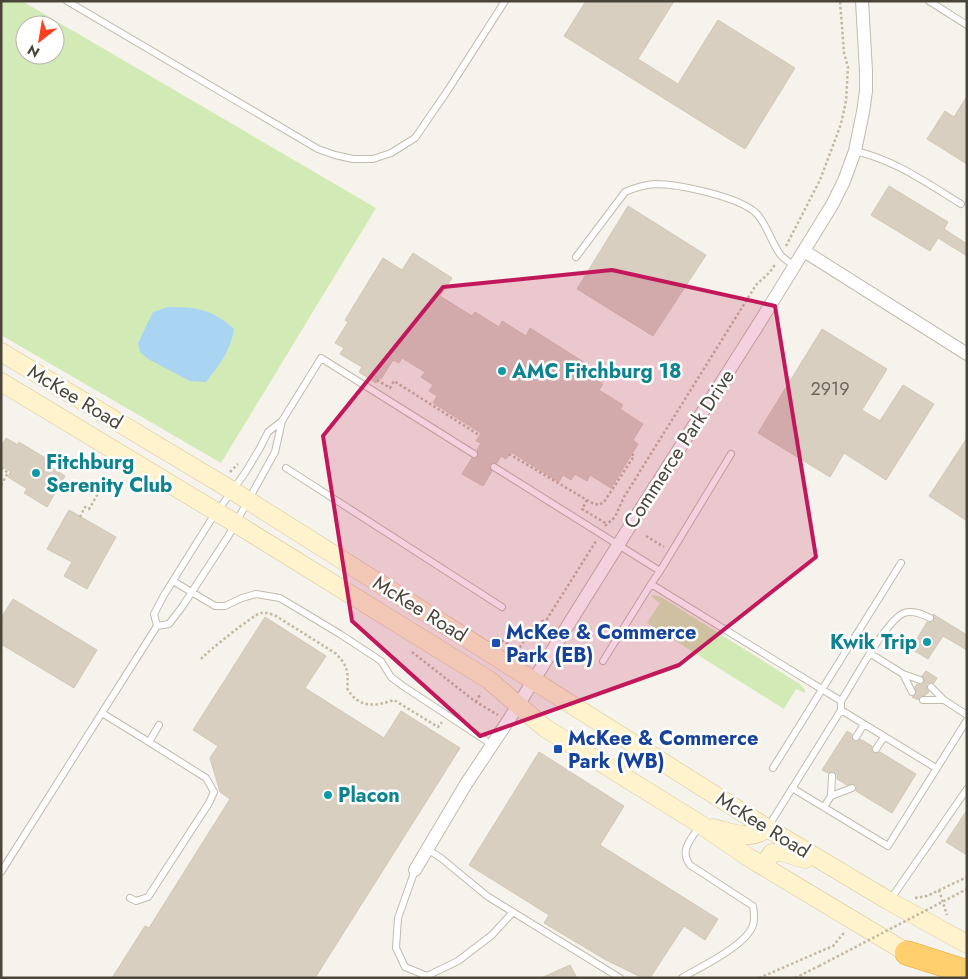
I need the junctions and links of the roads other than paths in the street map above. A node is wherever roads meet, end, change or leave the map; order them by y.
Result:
1 (67, 1) edge
2 (505, 1) edge
3 (862, 1) edge
4 (929, 1) edge
5 (967, 25) edge
6 (855, 151) junction
7 (961, 204) dead end
8 (804, 251) junction
9 (576, 257) dead end
10 (795, 266) junction
11 (1, 352) edge
12 (967, 354) edge
13 (1, 382) edge
14 (282, 421) junction
15 (474, 454) dead end
16 (731, 454) dead end
17 (494, 467) dead end
18 (286, 468) dead end
19 (240, 496) junction
20 (217, 513) junction
21 (235, 524) junction
22 (618, 545) junction
23 (901, 562) dead end
24 (660, 570) junction
25 (173, 581) junction
26 (651, 584) junction
27 (192, 593) junction
28 (502, 607) dead end
29 (930, 618) dead end
30 (157, 626) junction
31 (871, 654) junction
32 (603, 661) dead end
33 (903, 674) junction
34 (533, 680) junction
35 (920, 680) dead end
36 (931, 687) dead end
37 (822, 689) junction
38 (912, 692) dead end
39 (923, 700) dead end
40 (944, 700) junction
41 (842, 702) junction
42 (518, 705) junction
43 (841, 710) junction
44 (102, 713) junction
45 (967, 715) edge
46 (967, 720) edge
47 (864, 724) junction
48 (159, 725) dead end
49 (856, 737) dead end
50 (884, 737) junction
51 (148, 742) junction
52 (491, 744) junction
53 (876, 749) dead end
54 (773, 768) dead end
55 (936, 768) junction
56 (832, 776) dead end
57 (792, 788) junction
58 (852, 788) dead end
59 (967, 789) edge
60 (831, 796) junction
61 (824, 807) junction
62 (700, 824) junction
63 (767, 828) junction
64 (427, 849) junction
65 (763, 866) junction
66 (832, 868) junction
67 (414, 870) joint
68 (1, 872) edge
69 (130, 898) dead end
70 (889, 901) junction
71 (513, 912) junction
72 (967, 944) edge
73 (907, 953) junction
74 (967, 972) edge
75 (426, 977) edge
76 (620, 978) edge
77 (682, 978) edge
78 (948, 978) edge

1 - 2 lane
3 - 6 street, Commerce Park Drive
4 - 5 lane
6 - 7 lane
6 - 8 street, Commerce Park Drive
8 - 10 street, Commerce Park Drive
8 - 12 street
9 - 10 lane
10 - 22 street, Commerce Park Drive
11 - 19 main road, McKee Road
13 - 20 main road, McKee Road
14 - 15 lane
14 - 19 lane
14 - 19 lane
16 - 24 lane
17 - 22 lane
18 - 28 lane
19 - 20 lane
19 - 21 lane
19 - 34 main road, McKee Road
20 - 21 main road, McKee Road
20 - 25 lane
21 - 27 lane
21 - 42 main road, McKee Road
22 - 24 lane
22 - 34 street, Commerce Park Drive
23 - 37 lane
24 - 26 lane
25 - 27 lane
25 - 30 lane
26 - 32 lane
26 - 37 lane
27 - 30 lane
27 - 52 lane
29 - 31 lane
30 - 44 lane
31 - 33 lane
31 - 41 lane
33 - 35 lane
33 - 38 lane
34 - 42 street, Commerce Park Drive
34 - 63 main road, McKee Road
36 - 40 lane
37 - 41 lane
37 - 54 lane
39 - 40 lane
40 - 45 lane
41 - 43 lane
42 - 52 street, Commerce Park Drive
42 - 62 main road, McKee Road
43 - 47 lane
43 - 57 lane
44 - 51 lane
44 - 68 lane
46 - 55 lane
47 - 49 lane
47 - 50 lane
48 - 51 lane
50 - 53 lane
50 - 55 lane
51 - 69 lane
52 - 64 street, Commerce Park Drive
55 - 61 lane
56 - 60 lane
57 - 61 lane
57 - 63 lane
58 - 60 lane
59 - 70 lane
60 - 61 lane
62 - 63 main road
62 - 65 main road, McKee Road
62 - 77 lane
63 - 66 main road, McKee Road
64 - 67 street, Commerce Park Drive
64 - 71 lane
65 - 66 main road
65 - 73 main road, McKee Road
66 - 70 main road, McKee Road
67 - 75 lane
70 - 72 main road, McKee Road
71 - 75 lane
71 - 76 lane
73 - 74 highway
73 - 78 main road, McKee Road

